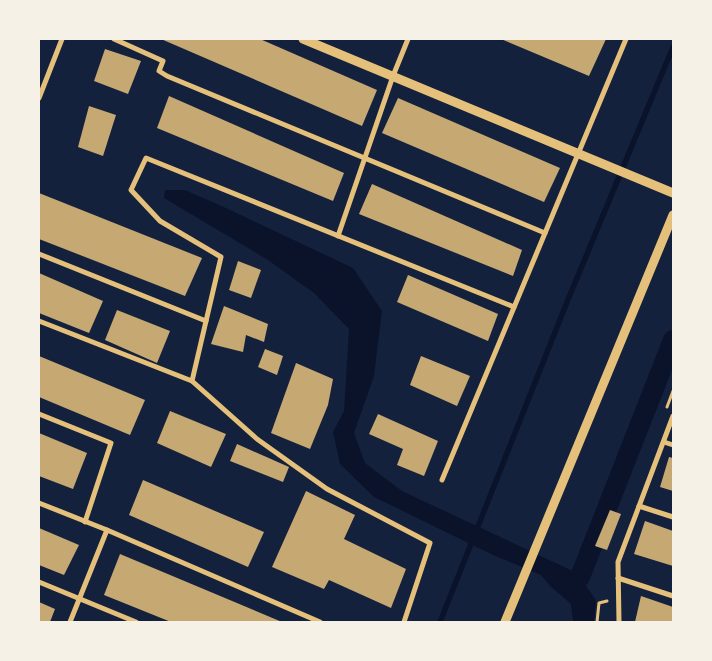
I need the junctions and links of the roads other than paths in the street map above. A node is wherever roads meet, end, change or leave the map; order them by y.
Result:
1 (62, 39) edge
2 (114, 39) edge
3 (303, 39) edge
4 (408, 39) edge
5 (626, 39) edge
6 (393, 76) junction
7 (39, 98) edge
8 (578, 154) junction
9 (365, 158) junction
10 (673, 193) edge
11 (673, 215) edge
12 (545, 233) junction
13 (338, 236) junction
14 (39, 254) edge
15 (514, 307) junction
16 (39, 321) edge
17 (206, 321) junction
18 (192, 381) junction
19 (39, 414) edge
20 (673, 416) edge
21 (664, 442) junction
22 (673, 445) edge
23 (442, 480) dead end
24 (39, 503) edge
25 (639, 506) junction
26 (673, 517) edge
27 (85, 522) junction
28 (107, 530) junction
29 (618, 578) junction
30 (39, 582) edge
31 (673, 596) edge
32 (79, 599) junction
33 (70, 622) edge
34 (136, 622) edge
35 (320, 622) edge
36 (404, 622) edge
37 (505, 622) edge
38 (619, 622) edge

1 - 7 street
2 - 9 street
3 - 6 street
4 - 6 street
5 - 8 street
6 - 8 street
6 - 9 street
8 - 10 street
8 - 12 street
9 - 12 street
9 - 13 street
11 - 37 street
12 - 15 street
13 - 15 street
13 - 17 street
14 - 17 street
15 - 23 street
16 - 18 street
17 - 18 street
18 - 36 street
19 - 27 street
20 - 21 street
21 - 22 street
21 - 25 street
24 - 27 street
25 - 26 street
25 - 29 street
27 - 28 street
28 - 32 street
28 - 35 street
29 - 31 street
29 - 38 street
30 - 32 street
32 - 33 street
32 - 34 street

